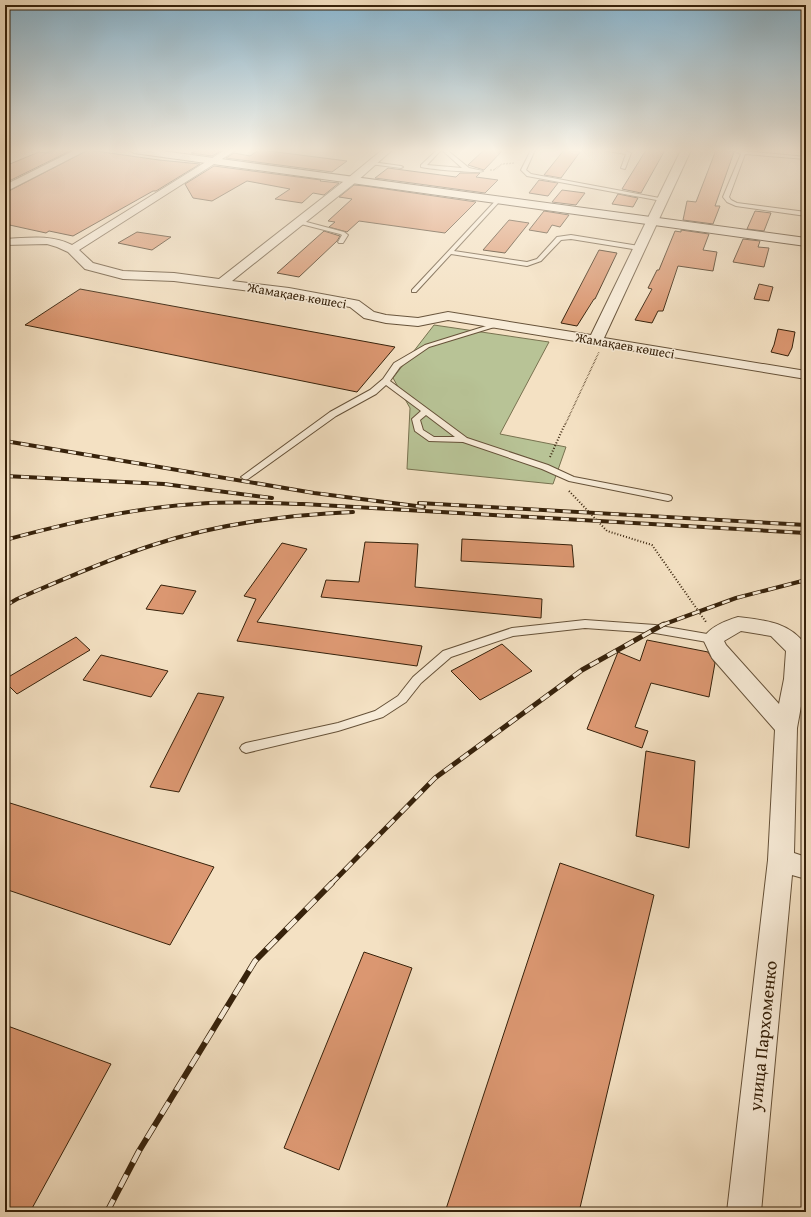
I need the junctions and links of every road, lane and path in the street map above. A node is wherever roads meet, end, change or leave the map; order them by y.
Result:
1 (140, 207) edge
2 (318, 207) edge
3 (492, 207) edge
4 (545, 207) edge
5 (658, 207) edge
6 (756, 207) edge
7 (806, 214) edge
8 (299, 222) junction
9 (651, 222) junction
10 (5, 242) edge
11 (341, 242) dead end
12 (806, 242) edge
13 (639, 248) junction
14 (72, 250) junction
15 (450, 252) junction
16 (223, 282) junction
17 (414, 291) dead end
18 (499, 324) junction
19 (600, 341) junction
20 (806, 375) edge
21 (386, 381) junction
22 (425, 411) junction
23 (464, 440) junction
24 (545, 467) junction
25 (245, 477) dead end
26 (567, 490) dead end
27 (668, 498) dead end
28 (714, 638) junction
29 (786, 728) junction
30 (246, 748) dead end
31 (794, 864) edge
32 (744, 1212) edge

1 - 14 street
2 - 8 street
3 - 15 lane
4 - 9 main road
5 - 9 street
6 - 7 lane
8 - 11 lane
8 - 16 street
9 - 12 main road
9 - 13 street
10 - 14 street, Жамақаев көшесі
13 - 15 lane
13 - 19 street
14 - 16 street, Жамақаев көшесі
15 - 17 lane
16 - 18 street, Жамақаев көшесі
18 - 19 street, Жамақаев көшесі
18 - 21 lane
19 - 20 street, Жамақаев көшесі
19 - 24 path
21 - 22 lane
21 - 25 lane
22 - 23 lane
22 - 23 lane
23 - 24 lane
24 - 27 lane
26 - 28 path
28 - 29 street
28 - 29 street, улица Пархоменко
28 - 30 lane
29 - 31 street, улица Пархоменко
31 - 32 street, улица Пархоменко

